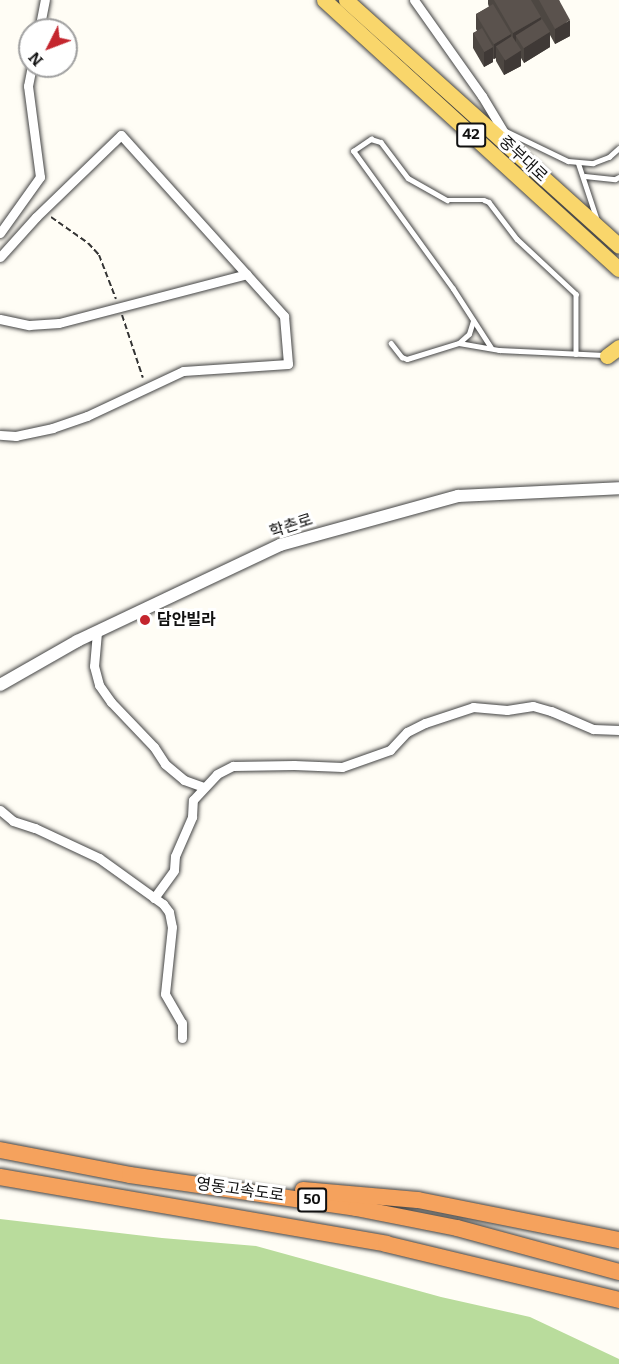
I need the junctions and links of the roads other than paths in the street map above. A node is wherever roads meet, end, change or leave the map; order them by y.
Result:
1 (45, 0) edge
2 (324, 0) edge
3 (346, 0) edge
4 (414, 0) edge
5 (41, 18) edge
6 (30, 78) edge
7 (503, 130) junction
8 (619, 148) edge
9 (516, 154) junction
10 (578, 162) junction
11 (585, 176) junction
12 (619, 177) edge
13 (22, 205) junction
14 (39, 214) junction
15 (600, 228) junction
16 (0, 233) edge
17 (619, 246) edge
18 (0, 257) edge
19 (619, 270) edge
20 (247, 274) junction
21 (0, 319) edge
22 (473, 321) junction
23 (392, 343) dead end
24 (459, 343) junction
25 (491, 348) junction
26 (615, 353) edge
27 (576, 354) junction
28 (0, 435) edge
29 (619, 488) edge
30 (96, 632) junction
31 (0, 685) edge
32 (619, 730) edge
33 (203, 787) junction
34 (0, 810) edge
35 (154, 898) junction
36 (182, 1038) dead end
37 (0, 1150) edge
38 (0, 1177) edge
39 (224, 1187) junction
40 (619, 1240) edge
41 (619, 1272) edge
42 (619, 1300) edge

1 - 5 street
2 - 19 main road, 중부대로 / 42
3 - 9 main road, 중부대로 / 42
4 - 7 street
6 - 13 street
7 - 9 street
7 - 10 lane
8 - 10 lane
9 - 15 main road, 중부대로 / 42
10 - 11 lane
11 - 12 lane
11 - 15 lane
13 - 14 street
13 - 16 street
14 - 18 street
14 - 20 street
15 - 17 main road, 중부대로 / 42
20 - 21 street
20 - 28 street
22 - 24 lane
22 - 25 lane
22 - 27 lane
23 - 24 lane
24 - 25 lane
25 - 27 lane
26 - 27 lane
29 - 30 street, 학촌로
30 - 31 street, 학촌로
30 - 33 street
32 - 33 street
33 - 35 street
34 - 35 street
35 - 36 street
37 - 39 highway, 영동고속도로 / 50
38 - 42 highway, 영동고속도로 / 50
39 - 40 highway
39 - 41 highway, 영동고속도로 / 50

